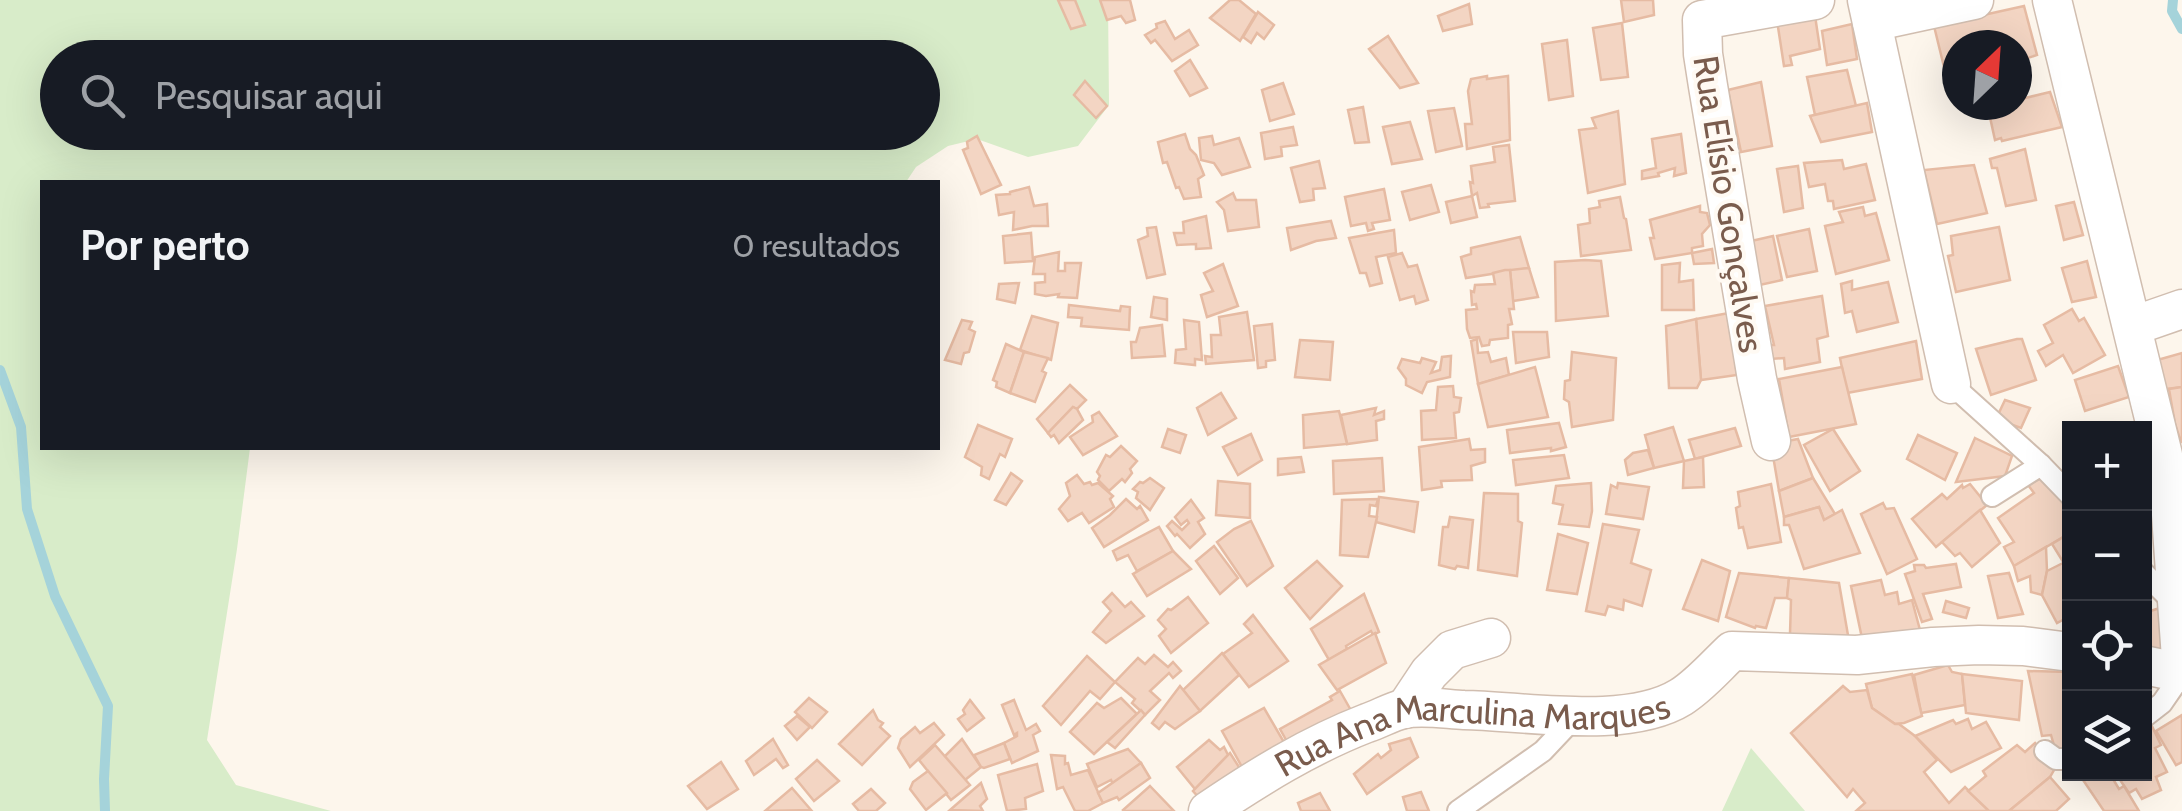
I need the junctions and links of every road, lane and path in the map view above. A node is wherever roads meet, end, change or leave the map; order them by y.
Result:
1 (1814, 0) edge
2 (1974, 0) edge
3 (2052, 0) edge
4 (1869, 11) edge
5 (2182, 309) edge
6 (2133, 326) junction
7 (1951, 384) joint
8 (1771, 441) dead end
9 (2041, 465) junction
10 (2062, 487) edge
11 (1992, 496) dead end
12 (2152, 582) edge
13 (2179, 608) junction
14 (1491, 638) dead end
15 (2062, 651) edge
16 (2152, 667) edge
17 (2182, 673) edge
18 (1405, 709) junction
19 (2152, 711) edge
20 (1576, 716) junction
21 (2045, 750) dead end
22 (2062, 760) edge
23 (1208, 811) edge
24 (1458, 811) edge

1 - 8 street, Rua Elísio Gonçalves
2 - 4 street
3 - 6 street
4 - 7 street
5 - 6 street
6 - 13 street
7 - 9 lane
9 - 10 lane
9 - 11 lane
12 - 13 lane
13 - 17 street
14 - 18 street
15 - 20 street, Rua Ana Marculina Marques
16 - 17 street
17 - 19 lane
18 - 20 street, Rua Ana Marculina Marques
18 - 23 street, Rua Ana Marculina Marques
20 - 24 lane
21 - 22 lane

